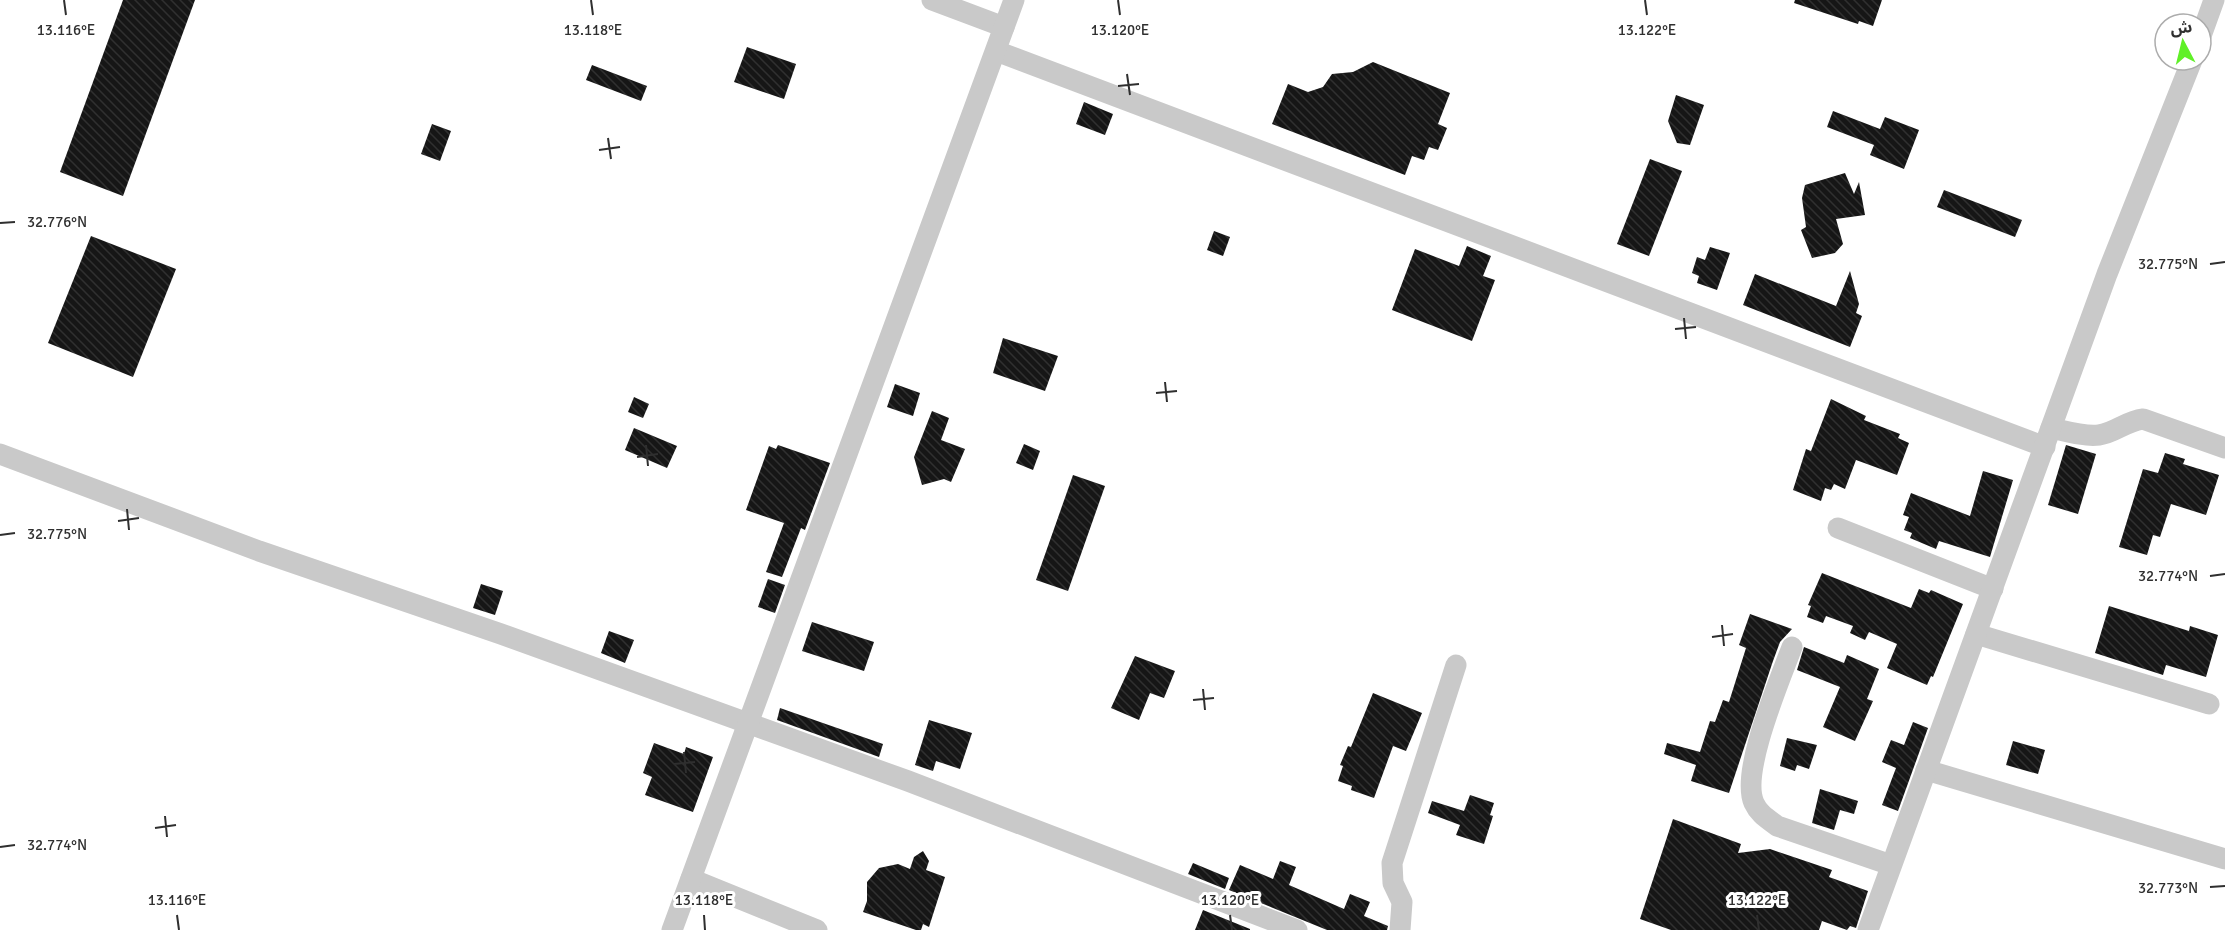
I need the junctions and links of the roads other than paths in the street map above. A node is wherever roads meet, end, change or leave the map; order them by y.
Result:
1 (932, 0) edge
2 (1014, 0) edge
3 (1004, 27) junction
4 (996, 51) junction
5 (2187, 72) edge
6 (2048, 438) junction
7 (2225, 448) edge
8 (0, 454) edge
9 (1838, 528) dead end
10 (1993, 589) junction
11 (1976, 634) junction
12 (1792, 647) dead end
13 (1456, 665) dead end
14 (2209, 704) dead end
15 (748, 725) junction
16 (1926, 770) junction
17 (2225, 859) edge
18 (1892, 865) junction
19 (691, 879) junction
20 (672, 930) edge
21 (817, 930) edge
22 (1297, 930) edge
23 (1400, 930) edge
24 (1868, 930) edge

1 - 3 street
2 - 3 street
3 - 4 street
4 - 6 street
4 - 15 street
5 - 6 street
6 - 7 street
6 - 10 street
8 - 15 street
9 - 10 street
10 - 11 street
11 - 14 street
11 - 16 street
12 - 18 street
13 - 23 street
15 - 19 street
15 - 22 street
16 - 17 street
16 - 18 street
18 - 24 street
19 - 20 street
19 - 21 street

